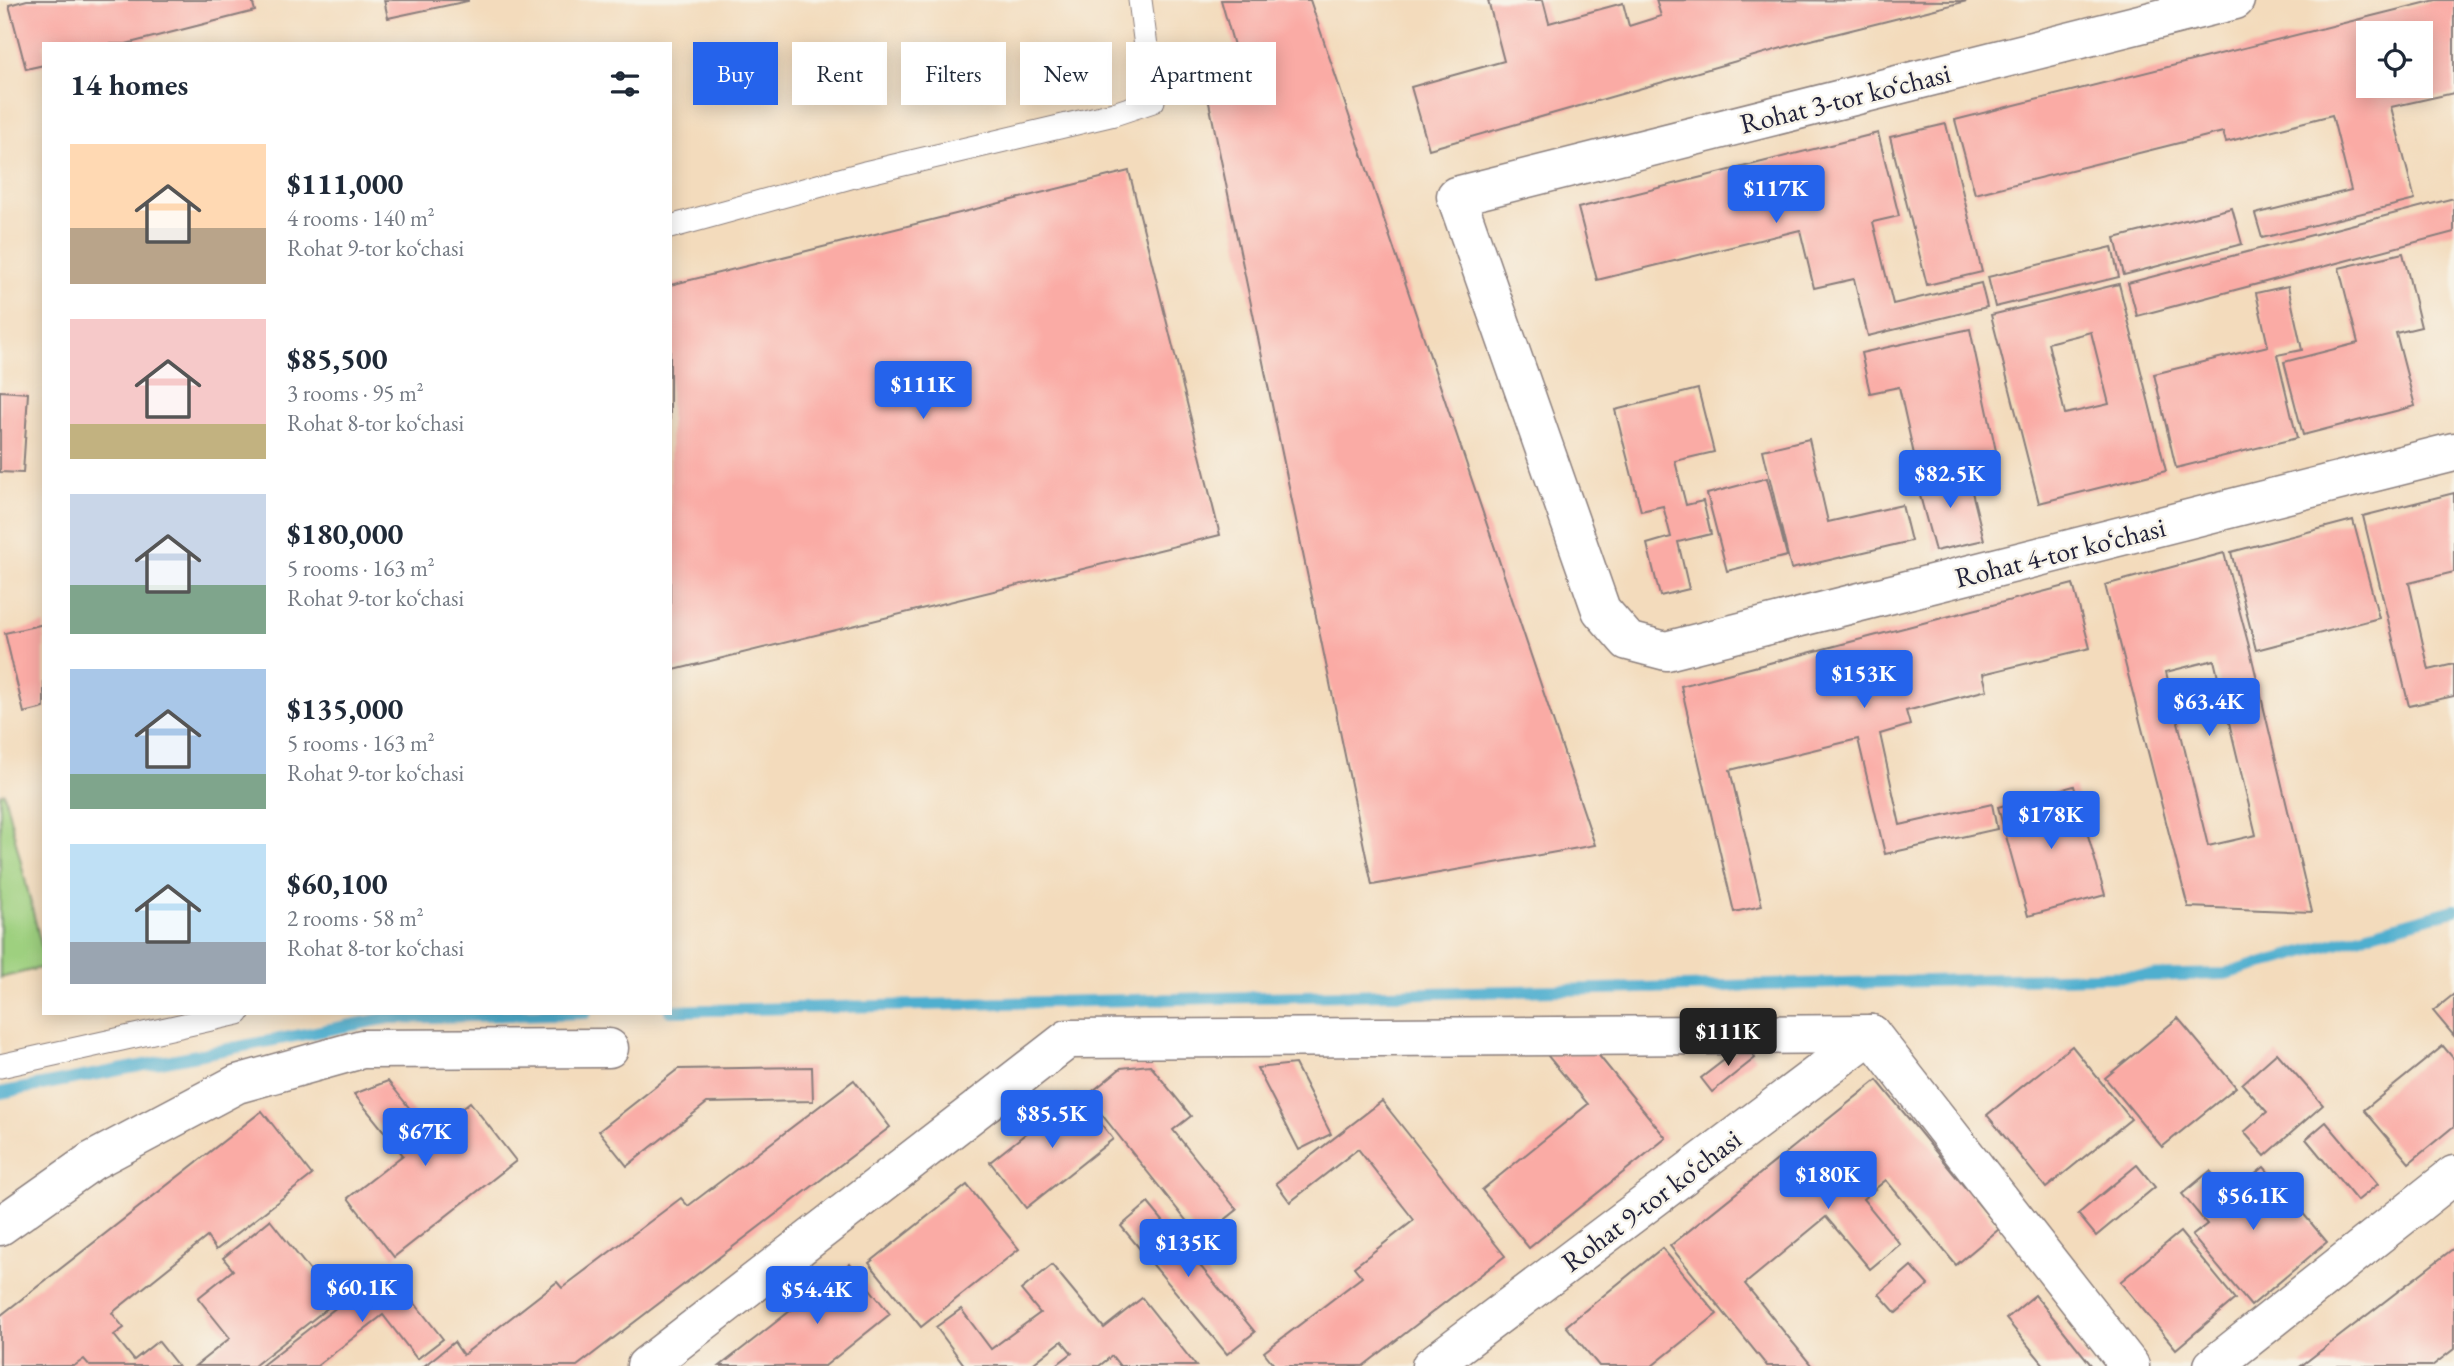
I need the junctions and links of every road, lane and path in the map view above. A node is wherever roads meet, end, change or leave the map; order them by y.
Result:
1 (1140, 0) edge
2 (2235, 0) edge
3 (672, 226) edge
4 (2454, 453) edge
5 (1666, 651) joint
6 (229, 1015) edge
7 (1871, 1034) junction
8 (609, 1048) dead end
9 (0, 1066) edge
10 (2454, 1175) edge
11 (0, 1226) edge
12 (646, 1366) edge
13 (1431, 1366) edge
14 (2130, 1366) edge
15 (2213, 1366) edge

1 - 3 lane
2 - 5 street, Rohat 3-tor ko‘chasi
4 - 5 street, Rohat 4-tor ko‘chasi
6 - 9 lane
7 - 12 street
7 - 13 street, Rohat 9-tor ko‘chasi
7 - 14 street
8 - 11 street
10 - 15 street

